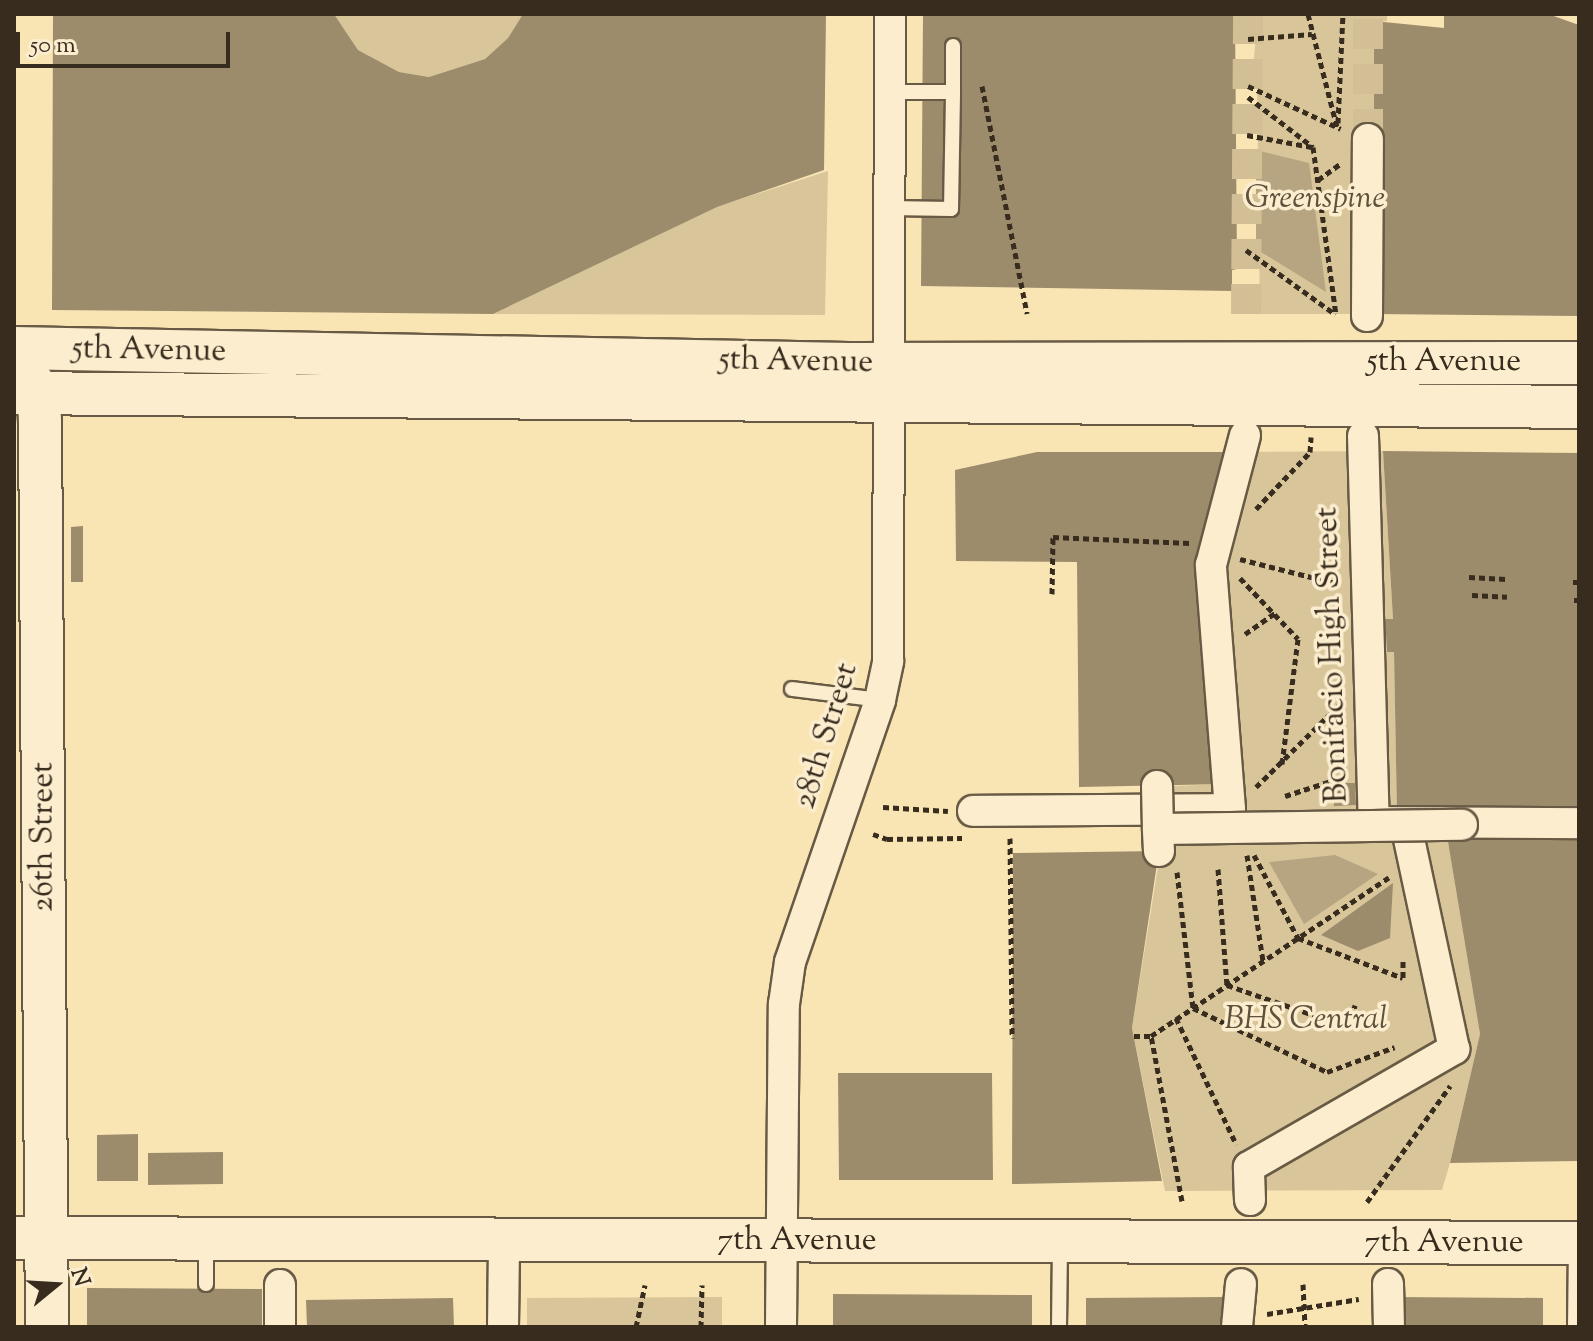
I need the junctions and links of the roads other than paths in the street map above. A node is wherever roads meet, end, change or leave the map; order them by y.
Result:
1 (890, 14) edge
2 (953, 46) dead end
3 (890, 92) junction
4 (953, 92) junction
5 (1360, 148) tunnel mouth
6 (890, 208) junction
7 (1367, 316) dead end
8 (14, 351) edge
9 (1579, 363) edge
10 (890, 383) junction
11 (27, 393) edge
12 (1579, 407) edge
13 (1245, 435) dead end
14 (1363, 436) dead end
15 (792, 689) dead end
16 (880, 700) junction
17 (1157, 786) dead end
18 (1579, 823) edge
19 (973, 824) road end
20 (1406, 825) junction
21 (1462, 825) dead end
22 (1250, 1200) dead end
23 (206, 1237) junction
24 (30, 1238) edge
25 (504, 1239) junction
26 (781, 1241) junction
27 (1060, 1241) junction
28 (1577, 1243) edge
29 (206, 1284) dead end
30 (1241, 1284) dead end
31 (280, 1285) dead end
32 (1388, 1289) road end
33 (1238, 1323) edge
34 (47, 1327) edge
35 (280, 1327) edge
36 (503, 1327) edge
37 (781, 1327) edge
38 (1059, 1327) edge
39 (1389, 1327) edge
40 (1575, 1327) edge

1 - 3 street, 28th Street
2 - 4 lane
3 - 4 lane
3 - 6 street, 28th Street
4 - 6 lane
5 - 7 street
6 - 10 street, 28th Street
8 - 10 main road, 5th Avenue
8 - 11 main road
9 - 10 main road, 5th Avenue
10 - 11 main road, 5th Avenue
10 - 12 main road, 5th Avenue
10 - 16 street, 28th Street
11 - 24 main road, 26th Street
13 - 19 street
14 - 20 street, Bonifacio High Street
15 - 16 lane
16 - 26 street, 28th Street
17 - 21 street, bridge
18 - 20 street
20 - 22 street
23 - 24 main road, 7th Avenue
23 - 25 main road, 7th Avenue
23 - 29 lane
24 - 34 main road, 26th Street
25 - 26 main road, 7th Avenue
25 - 36 street
26 - 27 main road, 7th Avenue
26 - 37 street, 28th Street
27 - 28 main road, 7th Avenue
27 - 38 lane
28 - 40 lane
30 - 33 street
31 - 35 street
32 - 39 street

